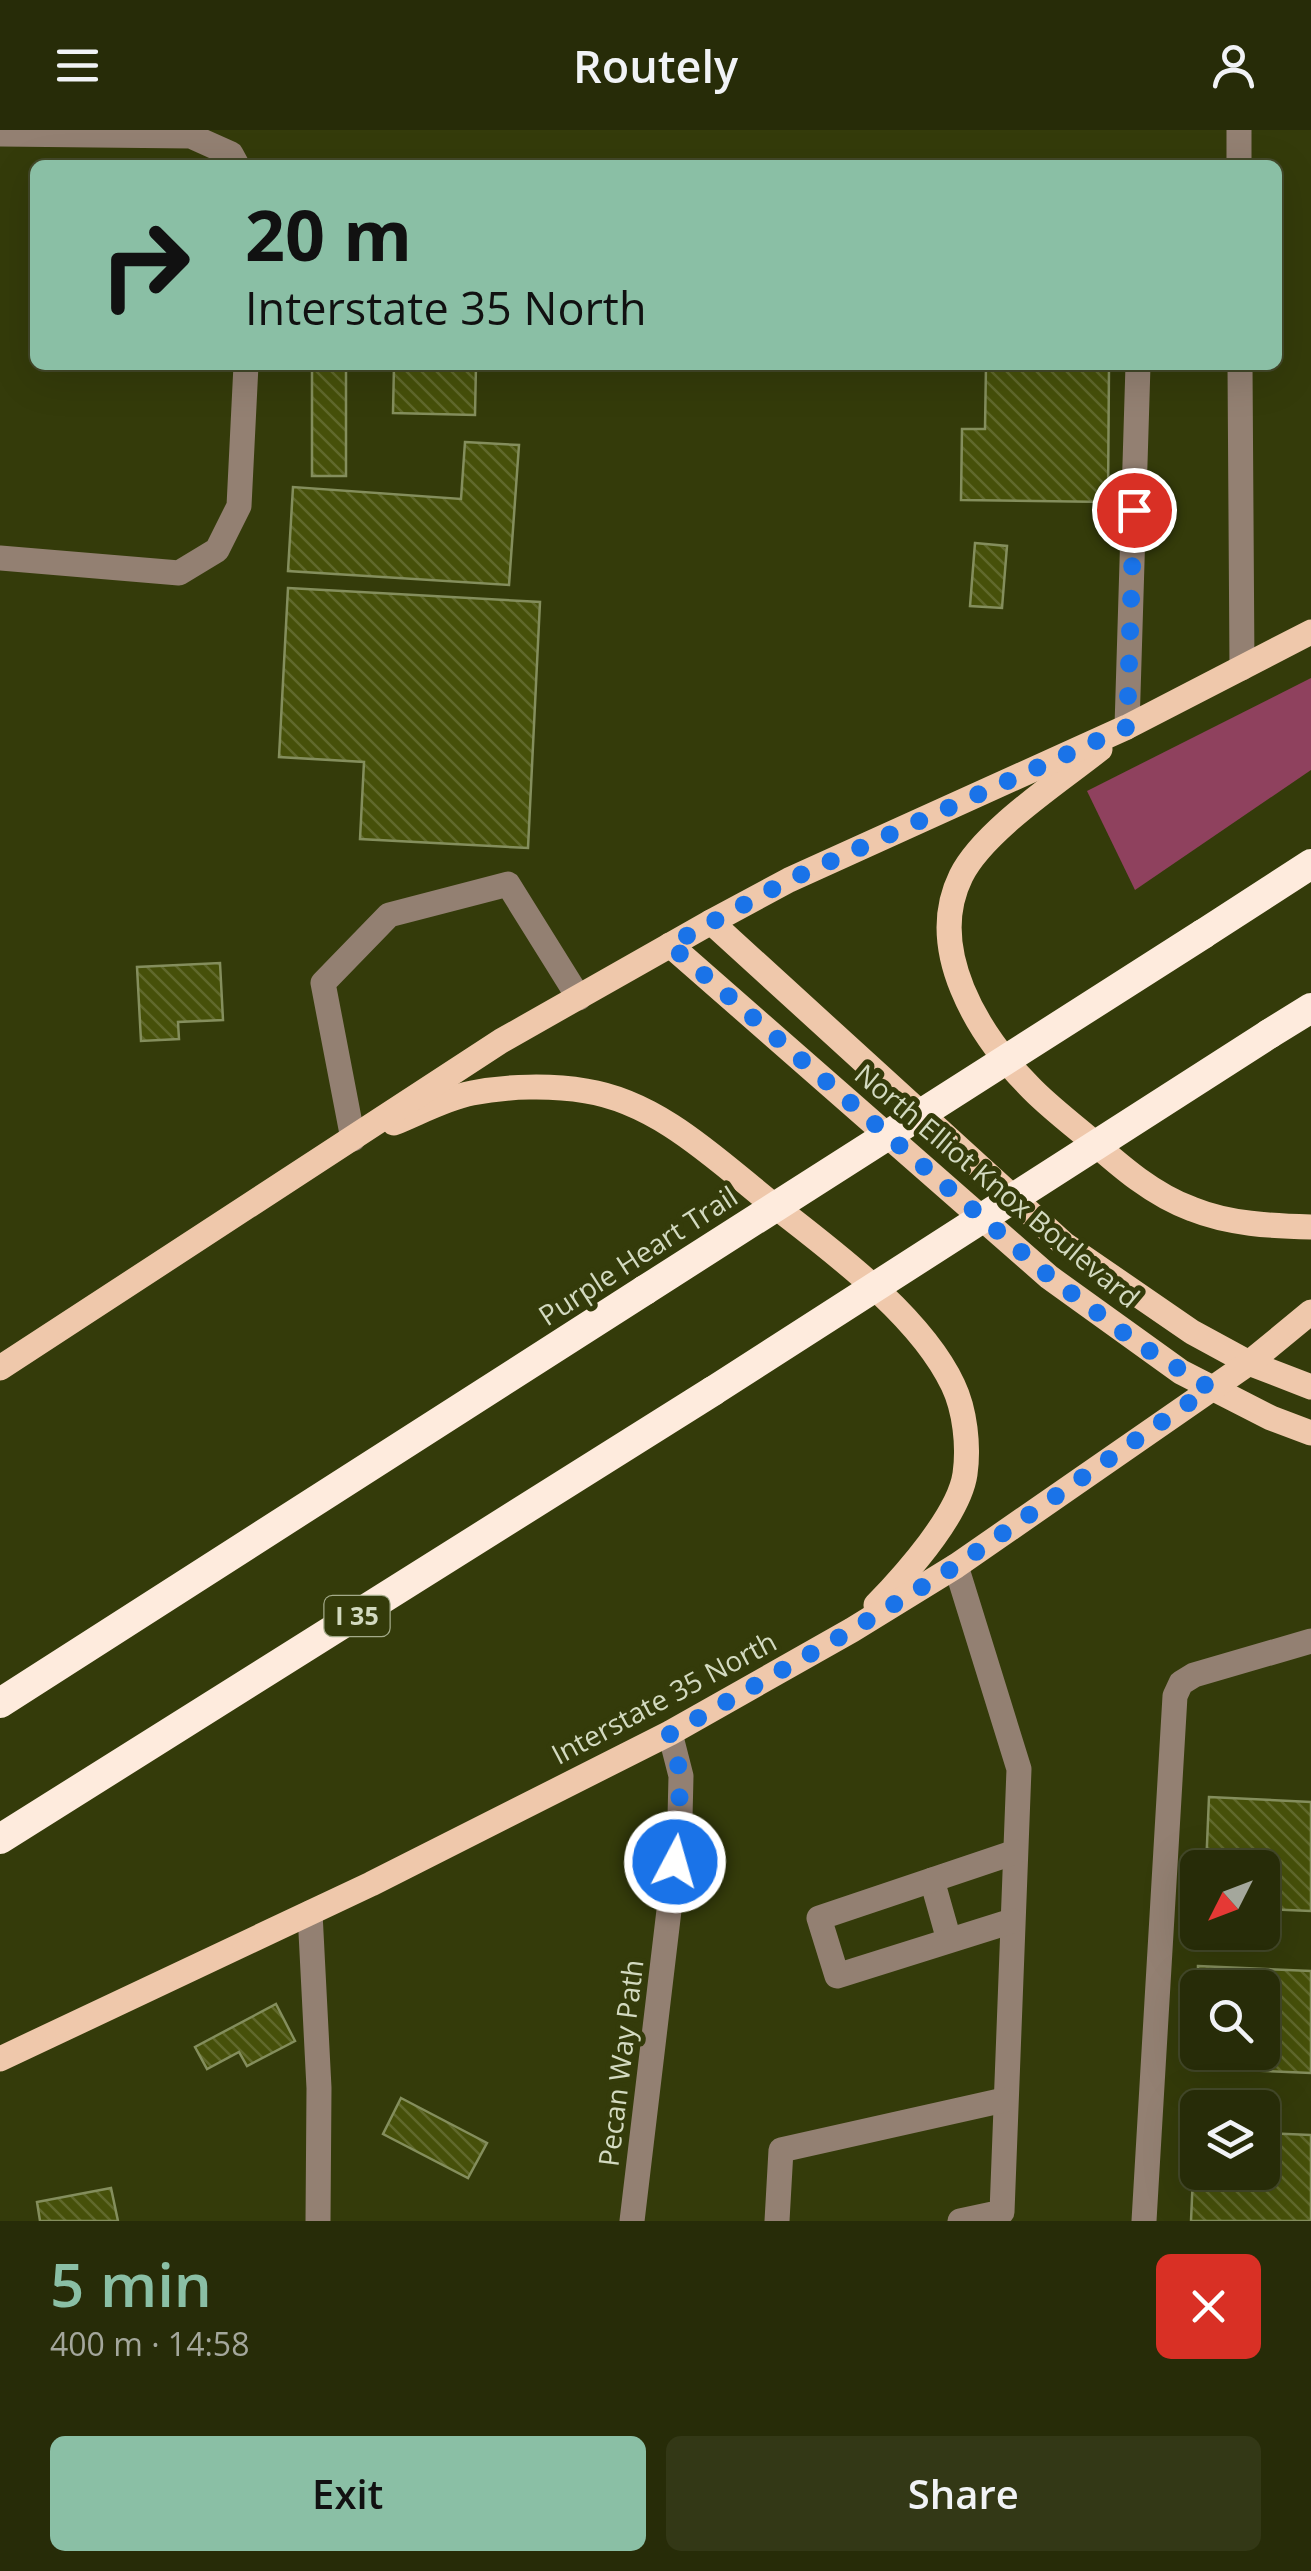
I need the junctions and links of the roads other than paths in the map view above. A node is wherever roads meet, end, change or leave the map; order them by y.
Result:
1 (1239, 130) edge
2 (0, 134) edge
3 (234, 160) edge
4 (1239, 160) edge
5 (246, 370) edge
6 (1138, 370) edge
7 (1240, 370) edge
8 (0, 558) edge
9 (1311, 632) edge
10 (1242, 668) junction
11 (1127, 727) junction
12 (1311, 864) edge
13 (711, 922) junction
14 (670, 945) junction
15 (578, 998) junction
16 (1311, 1008) edge
17 (352, 1139) junction
18 (1311, 1227) edge
19 (1311, 1312) edge
20 (1249, 1362) junction
21 (0, 1368) edge
22 (1311, 1387) edge
23 (1210, 1388) junction
24 (1311, 1433) edge
25 (956, 1566) junction
26 (852, 1630) junction
27 (1311, 1641) edge
28 (0, 1703) edge
29 (670, 1734) junction
30 (0, 1839) edge
31 (1016, 1852) junction
32 (932, 1880) junction
33 (310, 1913) junction
34 (1012, 1921) junction
35 (949, 1940) junction
36 (0, 2059) edge
37 (1004, 2100) junction
38 (318, 2221) edge
39 (632, 2221) edge
40 (777, 2221) edge
41 (960, 2221) edge
42 (1144, 2221) edge

1 - 4 street
2 - 3 street
5 - 8 street
6 - 11 street
7 - 10 street
9 - 10 main road
10 - 11 main road
11 - 13 main road
11 - 18 main road
12 - 28 highway, Purple Heart Trail, bridge
13 - 14 main road
13 - 20 main road, North Elliot Knox Boulevard
14 - 15 main road
14 - 23 main road, North Elliot Knox Boulevard
15 - 17 main road
15 - 17 street
16 - 30 highway, I 35, bridge
17 - 21 main road
17 - 26 main road
19 - 20 main road, Interstate 35 North
20 - 22 main road, North Elliot Knox Boulevard
20 - 23 main road, Interstate 35 North
23 - 24 main road, North Elliot Knox Boulevard
23 - 25 main road, Interstate 35 North
25 - 26 main road, Interstate 35 North
25 - 31 street
26 - 29 main road, Interstate 35 North
27 - 42 street
29 - 33 main road, Interstate 35 North
29 - 39 street, Pecan Way Path
31 - 32 street
31 - 34 street
32 - 35 street
32 - 35 street
33 - 36 main road, Interstate 35 North
33 - 38 street
34 - 35 street
34 - 37 street
37 - 40 street
37 - 41 street

